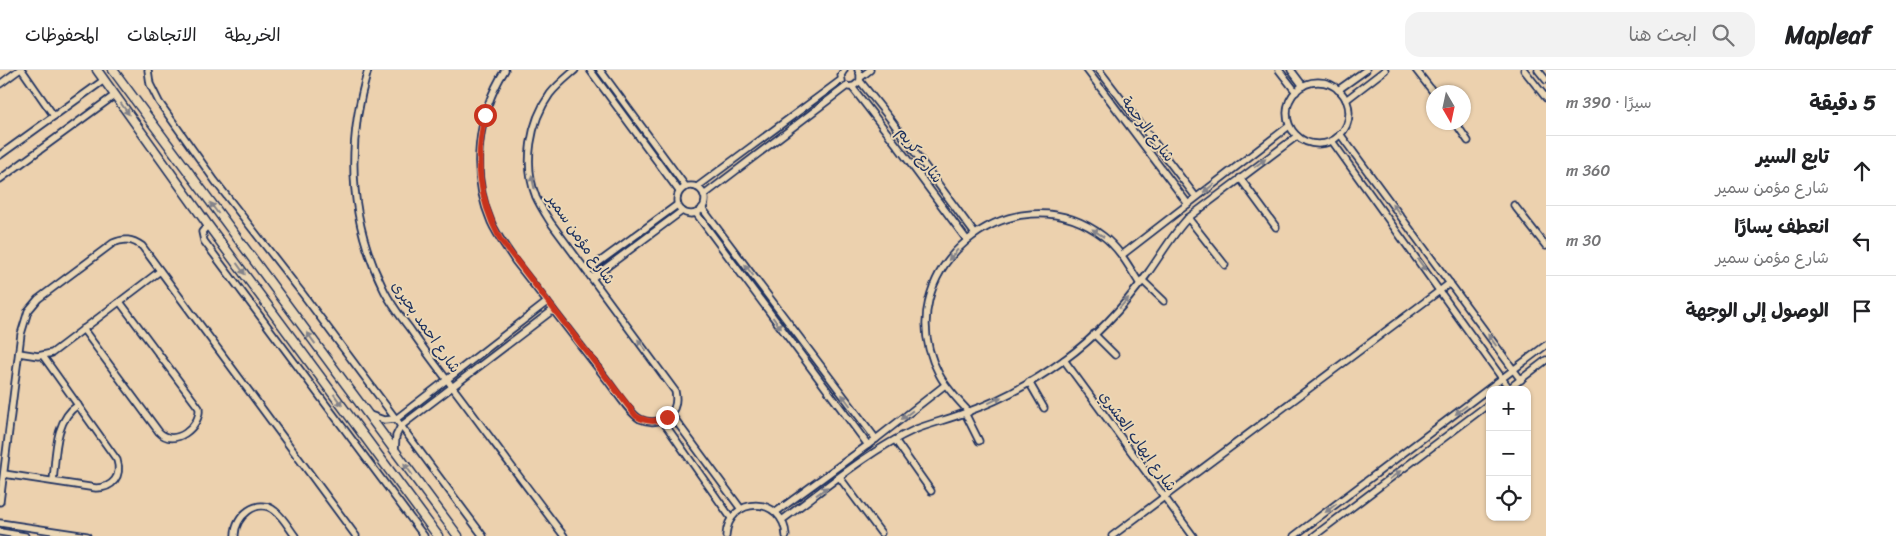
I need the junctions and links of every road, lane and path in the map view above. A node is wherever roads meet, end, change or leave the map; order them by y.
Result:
1 (20, 70) edge
2 (97, 70) edge
3 (113, 70) edge
4 (148, 70) edge
5 (368, 70) edge
6 (505, 70) edge
7 (575, 70) edge
8 (590, 70) edge
9 (600, 70) edge
10 (858, 70) edge
11 (870, 70) edge
12 (1087, 70) edge
13 (1099, 70) edge
14 (1279, 70) edge
15 (1291, 70) edge
16 (1366, 70) edge
17 (1386, 70) edge
18 (1416, 70) edge
19 (1524, 70) edge
20 (1538, 70) edge
21 (841, 73) edge
22 (860, 79) junction
23 (104, 80) junction
24 (1546, 80) edge
25 (0, 84) edge
26 (1428, 85) edge
27 (849, 86) junction
28 (1303, 86) junction
29 (1338, 90) junction
30 (1296, 92) junction
31 (115, 95) junction
32 (1546, 98) edge
33 (1346, 100) junction
34 (54, 116) junction
35 (1289, 126) junction
36 (1460, 130) edge
37 (1340, 134) junction
38 (1297, 136) junction
39 (1332, 141) junction
40 (1468, 141) dead end
41 (172, 150) junction
42 (0, 155) edge
43 (161, 159) junction
44 (1240, 178) junction
45 (0, 179) edge
46 (686, 187) junction
47 (698, 187) junction
48 (680, 191) junction
49 (944, 192) junction
50 (704, 195) junction
51 (936, 198) junction
52 (1196, 198) junction
53 (1188, 204) junction
54 (677, 205) junction
55 (1514, 205) dead end
56 (702, 208) junction
57 (682, 211) junction
58 (696, 213) junction
59 (1188, 218) junction
60 (208, 225) junction
61 (1276, 227) dead end
62 (975, 234) junction
63 (967, 240) junction
64 (1546, 246) edge
65 (1122, 255) junction
66 (1225, 265) dead end
67 (160, 271) junction
68 (587, 271) junction
69 (264, 275) junction
70 (592, 278) junction
71 (1141, 282) junction
72 (1450, 283) junction
73 (252, 284) junction
74 (1441, 290) junction
75 (1164, 301) dead end
76 (120, 302) junction
77 (547, 302) junction
78 (553, 310) junction
79 (83, 329) junction
80 (1094, 334) junction
81 (1546, 345) edge
82 (19, 353) junction
83 (43, 356) junction
84 (1115, 356) dead end
85 (1064, 360) junction
86 (1546, 360) edge
87 (1513, 370) junction
88 (1502, 378) junction
89 (447, 379) junction
90 (1521, 380) junction
91 (1029, 382) junction
92 (945, 385) junction
93 (452, 386) junction
94 (1506, 386) edge
95 (1512, 386) edge
96 (78, 405) junction
97 (1486, 406) edge
98 (1044, 408) dead end
99 (967, 412) junction
100 (367, 414) junction
101 (671, 414) junction
102 (396, 419) junction
103 (662, 420) junction
104 (401, 426) junction
105 (876, 439) junction
106 (895, 440) junction
107 (979, 441) dead end
108 (868, 445) junction
109 (395, 452) junction
110 (4, 474) junction
111 (840, 478) junction
112 (53, 481) junction
113 (422, 488) junction
114 (932, 491) dead end
115 (409, 497) junction
116 (1164, 497) junction
117 (0, 502) edge
118 (741, 509) junction
119 (776, 512) junction
120 (731, 518) junction
121 (782, 520) junction
122 (0, 523) edge
123 (0, 532) edge
124 (881, 533) dead end
125 (24, 536) edge
126 (87, 536) edge
127 (235, 536) edge
128 (295, 536) edge
129 (356, 536) edge
130 (424, 536) edge
131 (438, 536) edge
132 (458, 536) edge
133 (483, 536) edge
134 (564, 536) edge
135 (726, 536) edge
136 (786, 536) edge
137 (1112, 536) edge
138 (1193, 536) edge
139 (1294, 536) edge
140 (1314, 536) edge

1 - 25 street
1 - 34 street
2 - 23 street
3 - 41 street
4 - 102 street
5 - 89 street, شارع احمد بحيرى
6 - 77 street
68 -> 7 street, شارع مؤمن سمير
8 - 48 street
9 - 46 street
10 - 22 street, شارع كريم
11 - 22 street
12 - 53 street, شارع الرحمة
13 - 52 street, شارع الرحمة
14 - 30 street
15 - 28 street
16 - 29 street
17 - 33 street
18 - 26 street
19 - 32 street
20 - 24 street
21 - 27 street, شارع كريم
21 - 47 street
22 - 27 street
22 - 49 street, شارع كريم
23 - 31 street
23 - 34 street
27 - 50 street
27 - 51 street, شارع كريم
28 - 29 street
28 - 30 street
29 - 33 street
30 - 35 street
31 -> 43 street
31 - 45 street
33 - 37 street
34 - 42 street
35 - 38 street
35 -> 52 street
36 - 40 street
37 - 39 street
72 -> 37 street
38 - 39 street
44 -> 38 street
39 -> 74 street
41 - 43 street
69 -> 41 street
43 - 60 street
44 - 59 street
44 - 61 street
46 - 47 street
46 - 48 street
47 - 50 street
48 - 54 street
49 - 51 street
49 - 62 street, شارع كريم
50 - 56 street
51 - 63 street, شارع كريم
52 - 53 street
53 - 65 street
54 - 57 street
54 - 68 street
55 - 64 street
56 - 58 street
105 -> 56 street
57 - 58 street
57 - 70 street
58 -> 108 street
59 - 66 street
59 - 71 street
60 -> 73 street
60 - 130 street
62 - 63 street
65 -> 62 street
63 -> 92 street
65 - 71 street
67 - 76 street
67 - 82 street
67 - 129 street
68 - 70 street, شارع مؤمن سمير
69 - 73 street
100 -> 69 street
101 -> 70 street, شارع مؤمن سمير
71 - 75 street
80 -> 71 street
72 - 74 street
87 -> 72 street
73 -> 115 street
74 - 88 street
74 - 116 street
76 - 79 street
76 - 79 street
77 - 78 street
77 - 89 street
78 - 93 street
78 - 103 street
79 - 83 street
80 - 84 street
80 - 85 street
81 - 87 street
82 - 83 street
82 - 110 street
83 - 96 street
85 - 91 street
85 - 116 street, شارع إيهاب العشري
86 - 90 street
87 - 88 street
87 - 90 street
88 - 94 street
88 -> 139 street
89 - 93 street, شارع احمد بحيرى
89 - 102 street
90 - 95 street
91 - 98 street
99 -> 91 street
92 - 99 street
92 -> 105 street
93 - 104 street
93 - 134 street, شارع احمد بحيرى
96 - 112 street
96 - 112 street
140 -> 97 street
99 - 106 street
99 - 107 street
100 - 102 street
100 - 109 street
101 - 103 street
101 - 118 street
102 - 104 street
103 - 120 street
104 - 109 street
104 - 133 street
105 - 108 street
106 - 111 street
106 - 114 street
108 - 119 street
113 -> 109 street
110 - 112 street
110 - 117 street
121 -> 111 street
111 - 124 street
113 - 115 street
113 - 132 street
115 - 131 street
116 - 137 street
116 - 138 street, شارع إيهاب العشري
118 - 119 street
118 - 120 street
119 - 121 street
120 - 135 street
121 - 136 street
122 - 126 street
123 - 125 street
127 - 128 street

